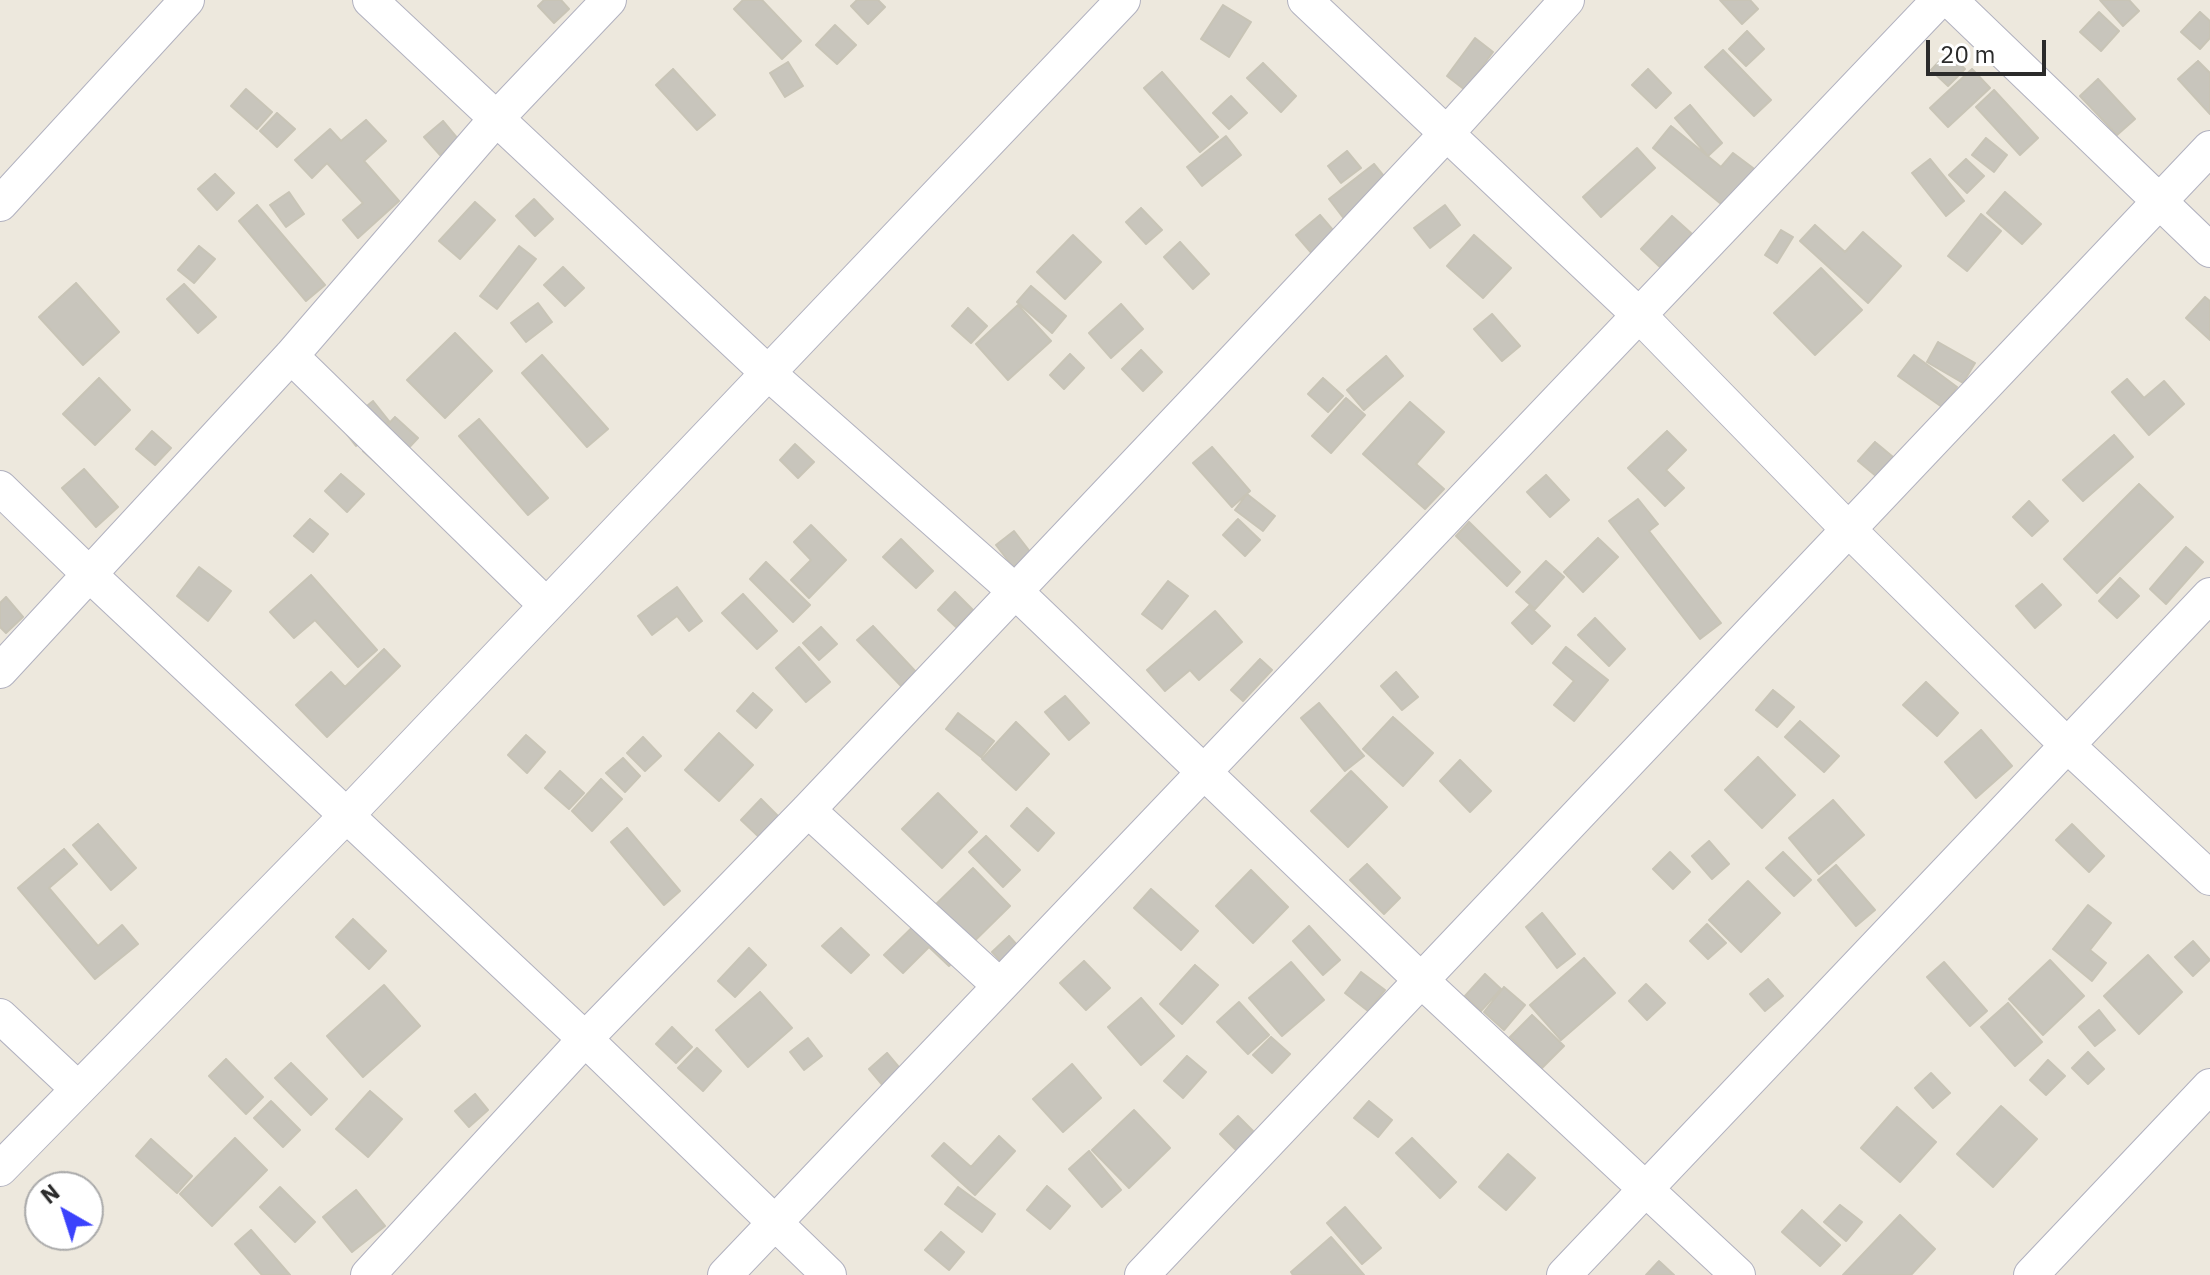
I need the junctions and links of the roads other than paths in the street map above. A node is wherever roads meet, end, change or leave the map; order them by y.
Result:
1 (187, 0) edge
2 (370, 0) edge
3 (609, 0) edge
4 (1123, 0) edge
5 (1305, 0) edge
6 (1567, 0) edge
7 (1939, 0) edge
8 (1950, 0) edge
9 (495, 120) junction
10 (1447, 133) junction
11 (2210, 148) edge
12 (2159, 202) junction
13 (0, 204) edge
14 (2210, 250) edge
15 (1639, 315) junction
16 (291, 356) junction
17 (767, 372) junction
18 (0, 488) edge
19 (1849, 530) junction
20 (90, 575) junction
21 (1016, 592) junction
22 (2210, 595) edge
23 (546, 605) junction
24 (0, 671) edge
25 (2067, 745) junction
26 (1204, 771) junction
27 (808, 810) junction
28 (348, 814) junction
29 (2210, 878) edge
30 (1423, 982) junction
31 (1000, 986) junction
32 (0, 1016) edge
33 (585, 1039) junction
34 (2210, 1086) edge
35 (78, 1089) junction
36 (0, 1169) edge
37 (1646, 1188) junction
38 (773, 1224) junction
39 (2034, 1274) edge
40 (368, 1275) edge
41 (725, 1275) edge
42 (829, 1275) edge
43 (1142, 1275) edge
44 (1564, 1275) edge
45 (1738, 1275) edge

1 - 13 street
2 - 9 street
3 - 9 street
4 - 17 street
5 - 10 street
6 - 10 street
7 - 15 street
8 - 12 street
9 - 16 street
9 - 17 street
10 - 15 street
10 - 21 street
11 - 12 street
12 - 14 street
12 - 19 street
15 - 19 street
15 - 26 street
16 - 20 street
16 - 23 street
17 - 21 street
17 - 23 street
18 - 20 street
19 - 25 street
19 - 30 street
20 - 24 street
20 - 28 street
21 - 26 street
21 - 27 street
22 - 25 street
23 - 28 street
25 - 29 street
25 - 37 street
26 - 30 street
26 - 31 street
27 - 31 street
27 - 33 street
28 - 33 street
28 - 35 street
30 - 37 street
30 - 43 street
31 - 38 street
32 - 35 street
33 - 38 street
33 - 40 street
34 - 39 street
35 - 36 street
37 - 44 street
37 - 45 street
38 - 41 street
38 - 42 street

